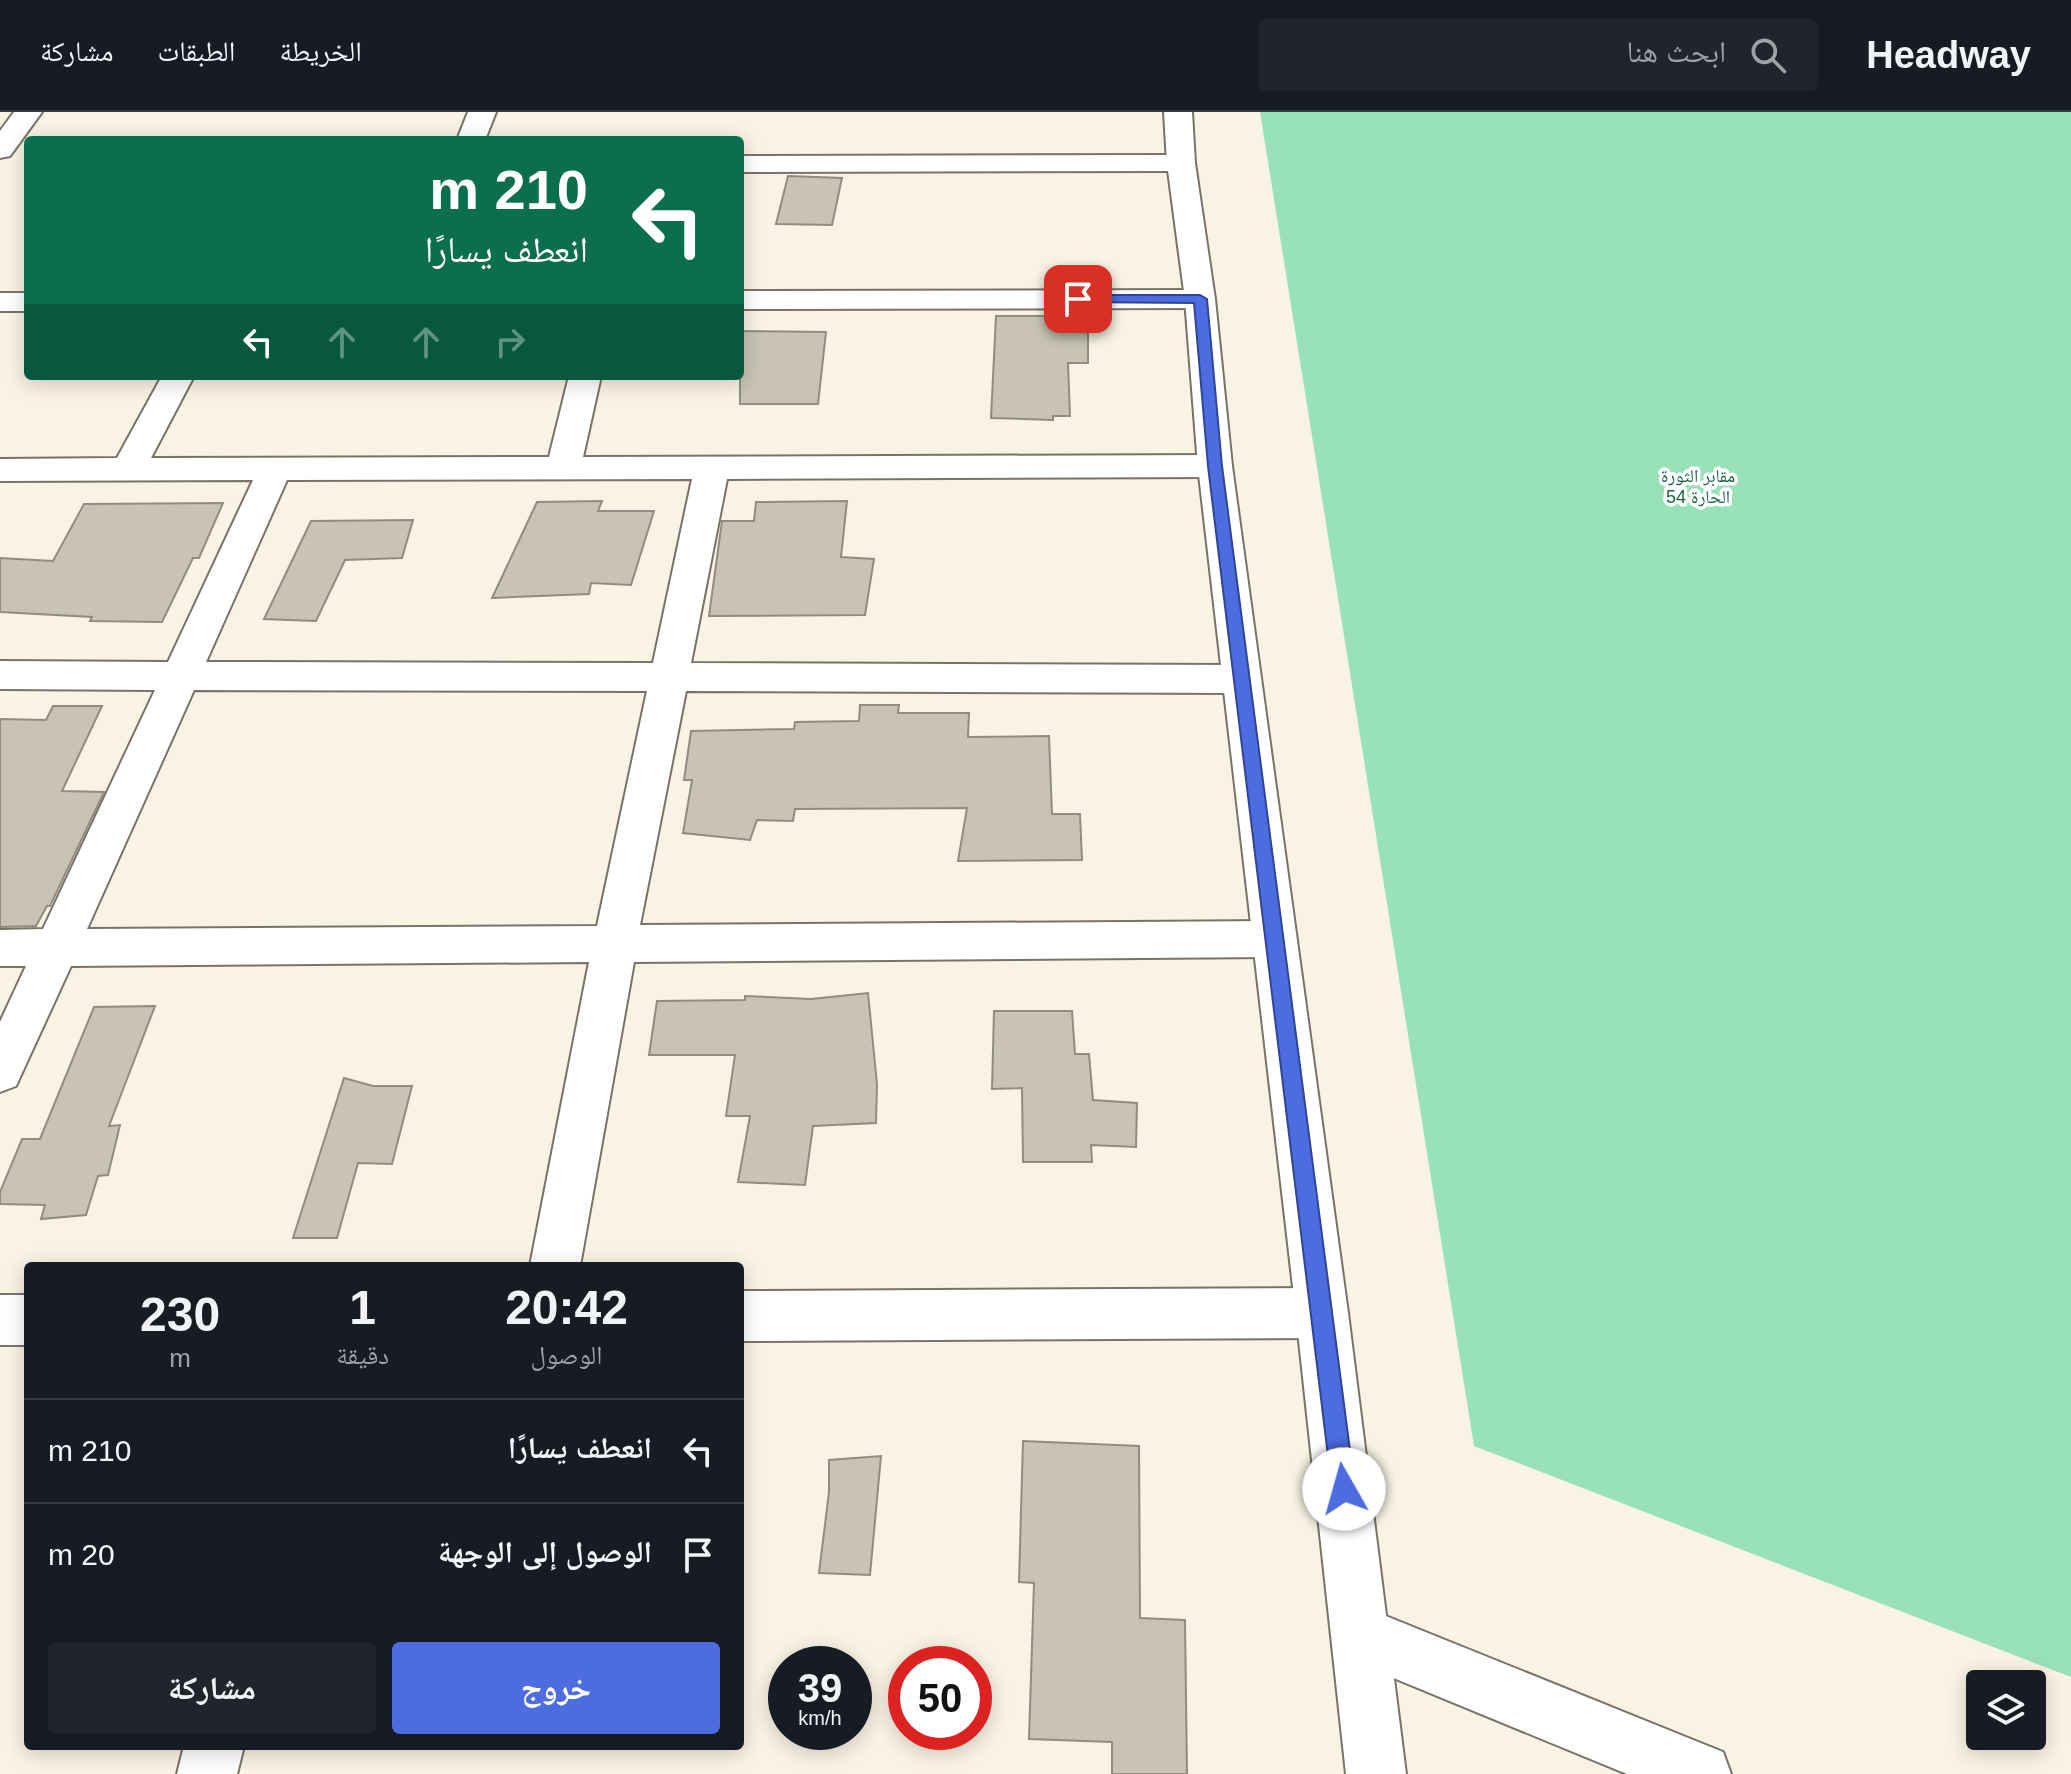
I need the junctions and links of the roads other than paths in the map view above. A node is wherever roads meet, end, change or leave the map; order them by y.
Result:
1 (28, 112) edge
2 (482, 112) edge
3 (1178, 112) edge
4 (473, 136) edge
5 (0, 150) edge
6 (1181, 163) junction
7 (744, 164) edge
8 (0, 166) edge
9 (24, 166) edge
10 (1200, 299) junction
11 (744, 300) edge
12 (0, 302) edge
13 (24, 302) edge
14 (176, 380) edge
15 (584, 380) edge
16 (1215, 466) junction
17 (712, 467) junction
18 (563, 468) junction
19 (128, 469) junction
20 (275, 469) junction
21 (0, 470) edge
22 (0, 675) edge
23 (178, 677) junction
24 (668, 677) junction
25 (1242, 679) junction
26 (1274, 939) junction
27 (615, 942) junction
28 (0, 948) edge
29 (58, 948) junction
30 (0, 1072) edge
31 (556, 1262) edge
32 (1322, 1313) junction
33 (744, 1316) edge
34 (0, 1320) edge
35 (24, 1320) edge
36 (1361, 1635) junction
37 (213, 1750) edge
38 (207, 1774) edge
39 (1376, 1774) edge
40 (1701, 1774) edge

1 - 5 street
2 - 4 street
3 - 6 street
6 - 7 street
6 - 10 street
8 - 9 street
10 - 11 street
10 - 16 street
12 - 13 street
14 - 19 street
15 - 18 street
16 - 17 street
16 - 25 street
17 - 18 street
17 - 24 street
18 - 20 street
19 - 20 street
19 - 21 street
20 - 23 street
22 - 23 street
23 - 24 street
23 - 29 street
24 - 25 street
24 - 27 street
25 - 26 street
26 - 27 street
26 - 32 street
27 - 29 street
27 - 31 street
28 - 29 street
29 - 30 street
32 - 33 street
32 - 36 street
34 - 35 street
36 - 39 street
36 - 40 street
37 - 38 street

